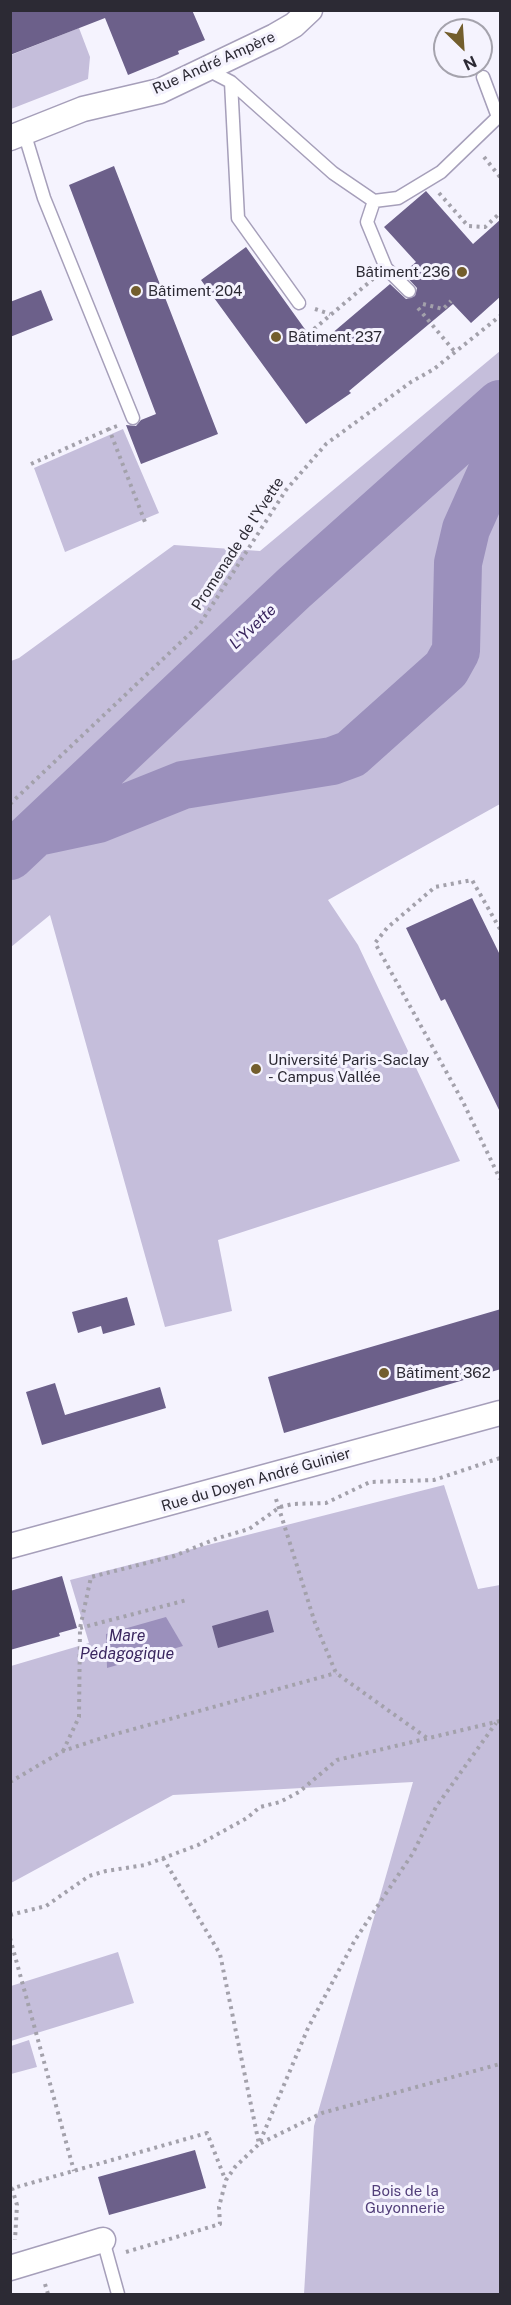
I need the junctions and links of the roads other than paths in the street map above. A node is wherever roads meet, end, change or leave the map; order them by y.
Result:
1 (310, 10) edge
2 (205, 69) junction
3 (483, 78) edge
4 (231, 82) junction
5 (17, 135) edge
6 (374, 201) junction
7 (410, 296) road end
8 (300, 303) dead end
9 (133, 418) road end
10 (501, 1413) edge
11 (10, 1546) edge
12 (110, 2247) joint
13 (13, 2257) edge
14 (118, 2295) edge

1 - 2 street, Rue André Ampère
2 - 4 lane
2 - 5 street, Rue André Ampère
3 - 6 lane
4 - 6 lane
4 - 8 lane
5 - 9 lane
6 - 7 lane
10 - 11 street, Rue du Doyen André Guinier
12 - 13 street
12 - 14 lane

